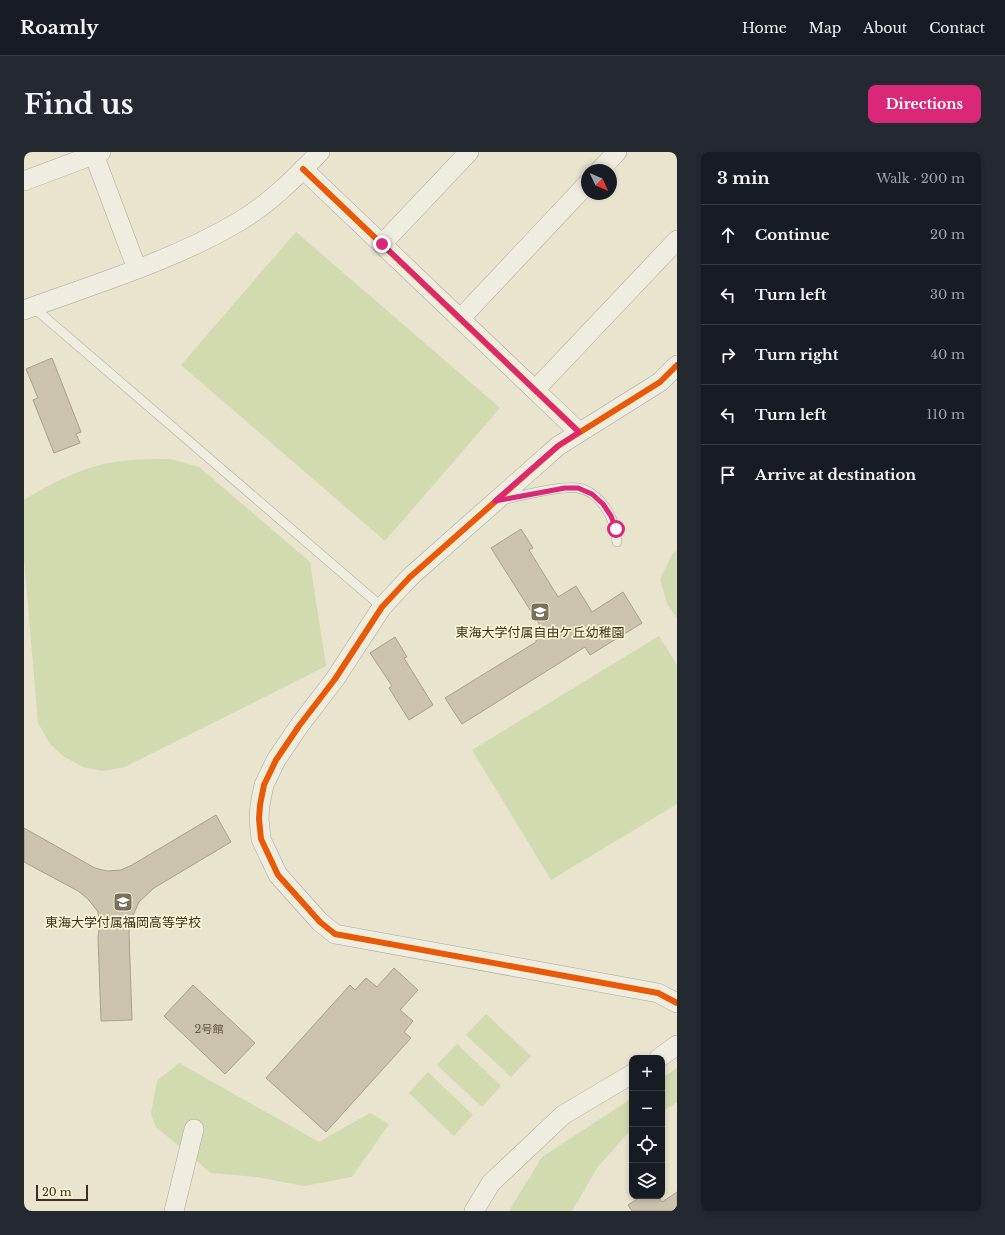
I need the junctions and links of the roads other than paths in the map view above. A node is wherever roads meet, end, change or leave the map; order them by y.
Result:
1 (320, 152) edge
2 (469, 152) edge
3 (617, 152) edge
4 (96, 153) edge
5 (606, 164) edge
6 (303, 169) junction
7 (24, 181) edge
8 (581, 190) edge
9 (677, 240) edge
10 (382, 244) junction
11 (137, 269) junction
12 (28, 309) edge
13 (460, 319) junction
14 (677, 365) edge
15 (535, 390) junction
16 (579, 432) junction
17 (495, 501) junction
18 (617, 542) dead end
19 (382, 607) junction
20 (677, 1003) edge
21 (677, 1045) edge
22 (663, 1055) edge
23 (629, 1076) edge
24 (194, 1129) dead end
25 (174, 1211) edge
26 (474, 1211) edge

1 - 6 street
2 - 10 street
3 - 5 street
4 - 7 street
4 - 11 street
6 - 10 street
6 - 11 street
8 - 13 street
9 - 15 street
10 - 13 street
11 - 12 street
12 - 19 lane
13 - 15 street
14 - 16 street
15 - 16 street
16 - 17 street
17 - 18 lane
17 - 19 street
19 - 20 street
21 - 22 street
23 - 26 street
24 - 25 street

